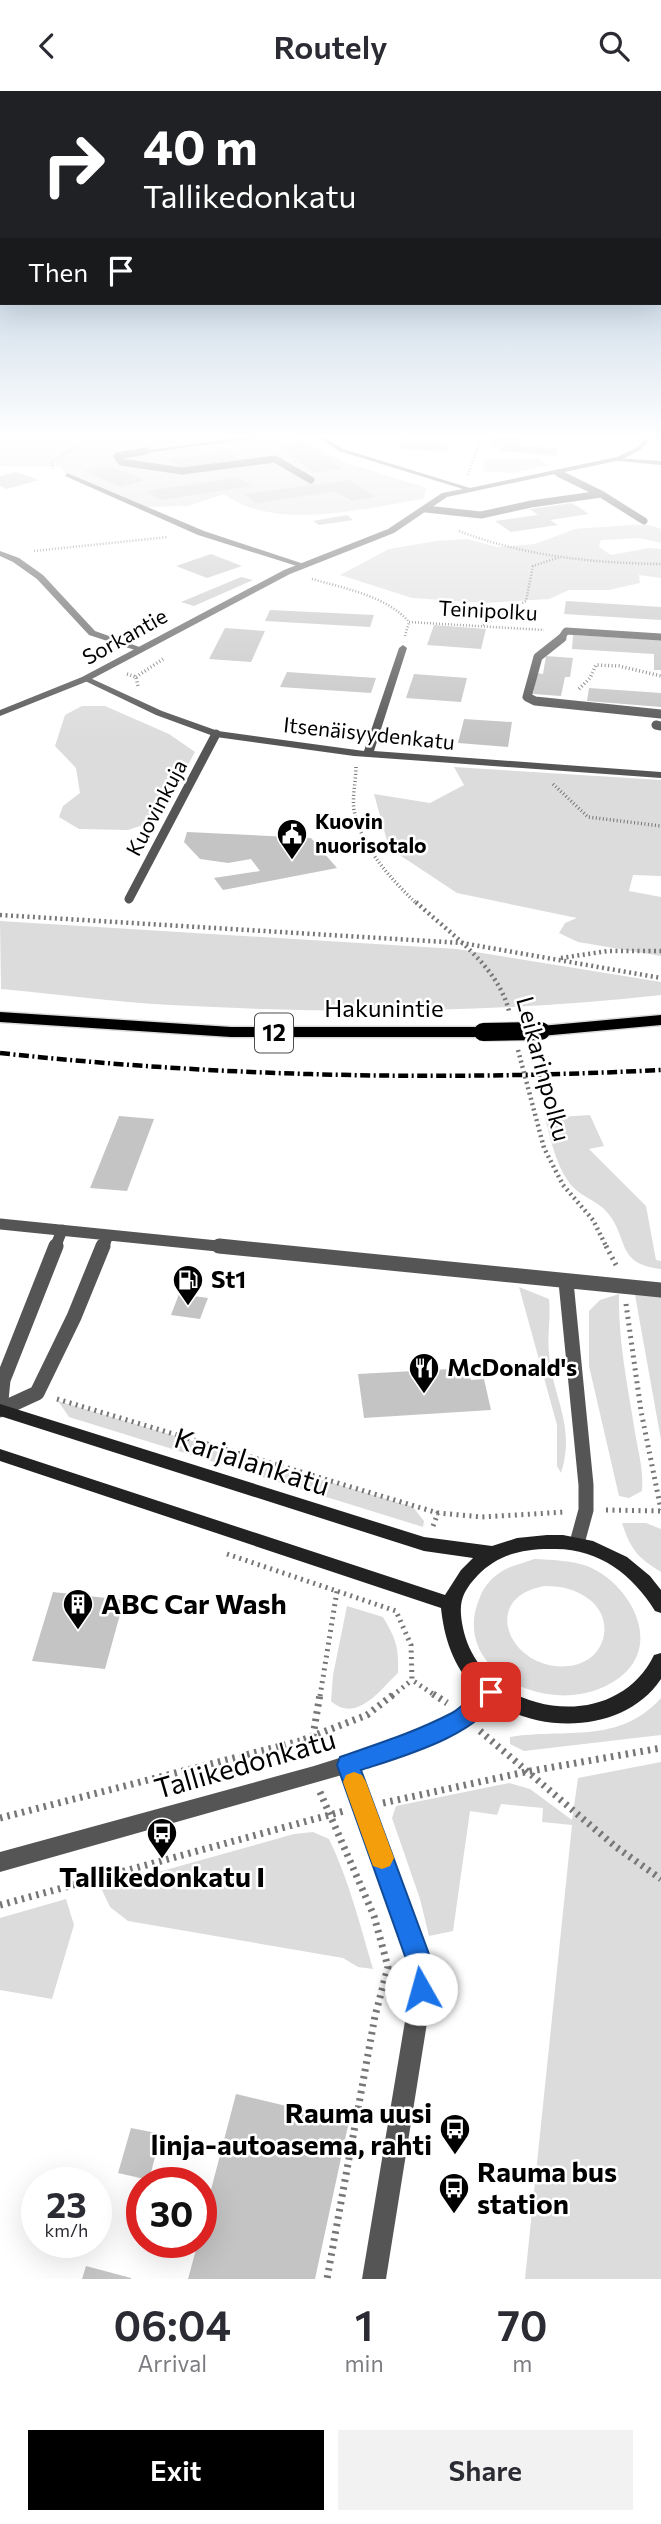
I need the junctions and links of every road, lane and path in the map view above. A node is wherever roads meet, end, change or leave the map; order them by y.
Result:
1 (144, 539) edge
2 (220, 539) edge
3 (370, 539) edge
4 (484, 539) edge
5 (23, 552) dead end
6 (0, 553) edge
7 (564, 556) junction
8 (303, 565) junction
9 (661, 566) edge
10 (317, 580) dead end
11 (482, 626) junction
12 (566, 631) junction
13 (661, 637) edge
14 (403, 648) dead end
15 (141, 649) junction
16 (107, 668) junction
17 (661, 676) edge
18 (85, 679) junction
19 (143, 691) dead end
20 (573, 704) junction
21 (0, 713) edge
22 (661, 714) edge
23 (216, 734) junction
24 (354, 753) junction
25 (368, 754) junction
26 (523, 767) junction
27 (661, 775) edge
28 (661, 826) edge
29 (130, 899) dead end
30 (0, 915) edge
31 (462, 943) junction
32 (661, 951) edge
33 (557, 958) junction
34 (661, 978) edge
35 (0, 1010) edge
36 (510, 1015) dead end
37 (0, 1017) edge
38 (661, 1020) edge
39 (66, 1022) junction
40 (515, 1039) dead end
41 (0, 1224) edge
42 (62, 1230) junction
43 (108, 1235) junction
44 (566, 1282) junction
45 (623, 1287) junction
46 (661, 1290) edge
47 (37, 1393) junction
48 (0, 1410) edge
49 (0, 1455) edge
50 (661, 1510) edge
51 (439, 1513) dead end
52 (577, 1543) junction
53 (221, 1552) dead end
54 (491, 1553) junction
55 (337, 1591) junction
56 (658, 1596) edge
57 (450, 1604) junction
58 (661, 1661) edge
59 (412, 1680) junction
60 (491, 1692) junction
61 (464, 1717) junction
62 (313, 1736) junction
63 (300, 1741) junction
64 (661, 1748) edge
65 (348, 1765) junction
66 (526, 1772) junction
67 (314, 1775) junction
68 (363, 1807) junction
69 (330, 1814) junction
70 (0, 1818) edge
71 (0, 1862) edge
72 (661, 1879) edge
73 (0, 1905) edge
74 (327, 2279) edge
75 (373, 2279) edge

1 - 5 path
2 - 8 street
3 - 8 street, Sorkantie
4 - 7 path
6 - 15 street
7 - 9 path
7 - 11 path
8 - 15 street, Sorkantie
10 - 11 path, Teinipolku
11 - 12 path, Teinipolku
12 - 13 lane
12 - 20 lane
14 - 25 street
15 - 16 street, Sorkantie
16 - 18 street, Sorkantie
16 - 19 path
17 - 20 path
18 - 21 street, Sorkantie
18 - 23 street, Itsenäisyydenkatu
20 - 22 lane
23 - 24 street, Itsenäisyydenkatu
23 - 29 lane, Kuovinkuja
24 - 25 street, Itsenäisyydenkatu
24 - 31 path, Leikarinpolku
25 - 26 street, Itsenäisyydenkatu
26 - 27 street, Itsenäisyydenkatu
26 - 28 path
30 - 31 path
31 - 33 path
31 - 36 path, Leikarinpolku
32 - 33 path
33 - 34 path
35 - 39 highway, Hakunintie / 12
37 - 39 highway, Hakunintie / 12
38 - 39 highway, Hakunintie / 12, bridge
40 - 45 path, Leikarinpolku
41 - 42 lane
42 - 43 lane
42 - 48 lane
43 - 44 lane
43 - 47 lane
44 - 45 lane
44 - 52 lane
45 - 46 lane
45 - 50 path, Leikarinpolku
47 - 48 lane
47 - 51 path
48 - 54 main road, Karjalankatu
49 - 57 main road
52 - 54 main road
52 - 56 main road
53 - 55 path
54 - 57 main road
55 - 59 path
55 - 62 path
57 - 60 main road
58 - 60 main road
59 - 61 path
59 - 62 path
60 - 61 street, Tallikedonkatu
61 - 65 street, Tallikedonkatu
61 - 66 path
62 - 63 path
63 - 67 path
63 - 70 path
64 - 66 path
65 - 67 street, Tallikedonkatu
65 - 68 street
66 - 68 path
66 - 72 path
67 - 69 path
67 - 71 street, Tallikedonkatu
68 - 69 path
68 - 75 street
69 - 73 path
69 - 74 path

